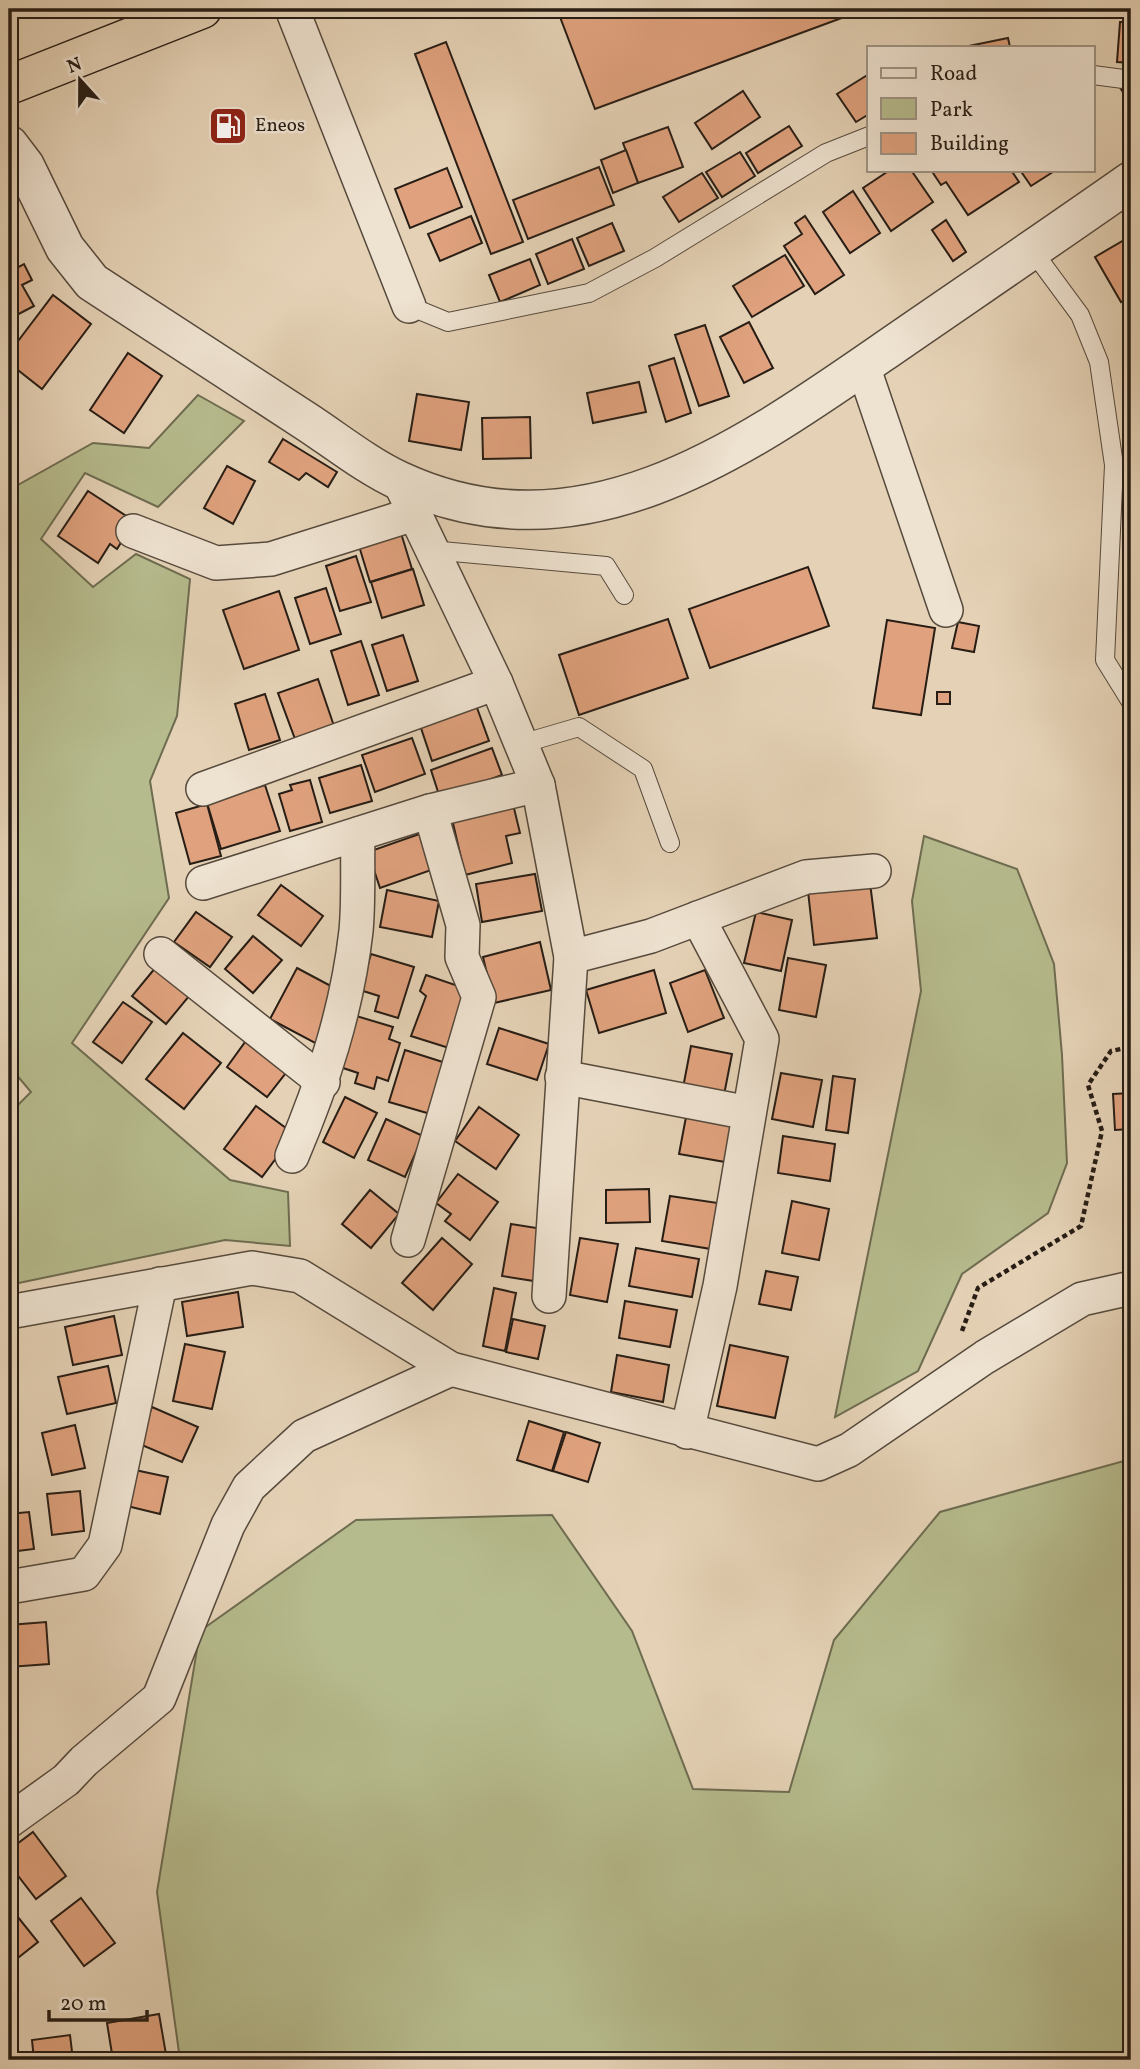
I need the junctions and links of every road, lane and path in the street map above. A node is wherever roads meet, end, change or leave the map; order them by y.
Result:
1 (202, 9) edge
2 (292, 9) edge
3 (140, 20) edge
4 (1094, 75) edge
5 (1131, 80) edge
6 (9, 85) edge
7 (867, 137) edge
8 (9, 145) edge
9 (1131, 181) edge
10 (1032, 250) junction
11 (409, 306) joint
12 (863, 366) junction
13 (406, 498) junction
14 (133, 531) dead end
15 (431, 550) junction
16 (624, 595) dead end
17 (946, 610) dead end
18 (496, 683) junction
19 (1131, 702) edge
20 (521, 744) junction
21 (538, 785) junction
22 (203, 789) dead end
23 (430, 811) junction
24 (358, 834) junction
25 (670, 843) dead end
26 (874, 872) dead end
27 (204, 883) dead end
28 (698, 918) junction
29 (161, 954) dead end
30 (571, 957) junction
31 (1131, 1047) edge
32 (562, 1077) junction
33 (323, 1083) junction
34 (749, 1113) junction
35 (292, 1156) dead end
36 (408, 1240) dead end
37 (160, 1284) junction
38 (1131, 1288) edge
39 (550, 1296) dead end
40 (9, 1312) edge
41 (451, 1370) junction
42 (943, 1385) junction
43 (687, 1432) junction
44 (9, 1587) edge
45 (9, 1821) edge

1 - 3 highway
2 - 11 street
3 - 6 highway
4 - 5 lane
7 - 11 lane
8 - 13 street
9 - 10 street
10 - 12 street
10 - 19 lane
12 - 13 street
12 - 17 street
13 - 14 street
13 - 15 street
15 - 16 lane
15 - 18 street
18 - 20 street
18 - 22 street
20 - 21 street
20 - 25 lane
21 - 23 street
21 - 30 street
23 - 24 street
23 - 36 street
24 - 27 street
24 - 33 street
26 - 28 street
28 - 30 street
28 - 34 street
29 - 33 street
30 - 32 street
31 - 42 path
32 - 34 street
32 - 39 street
33 - 35 street
34 - 43 street
37 - 40 street
37 - 41 street
37 - 44 street
38 - 42 street
41 - 43 street
41 - 45 street
42 - 43 street

